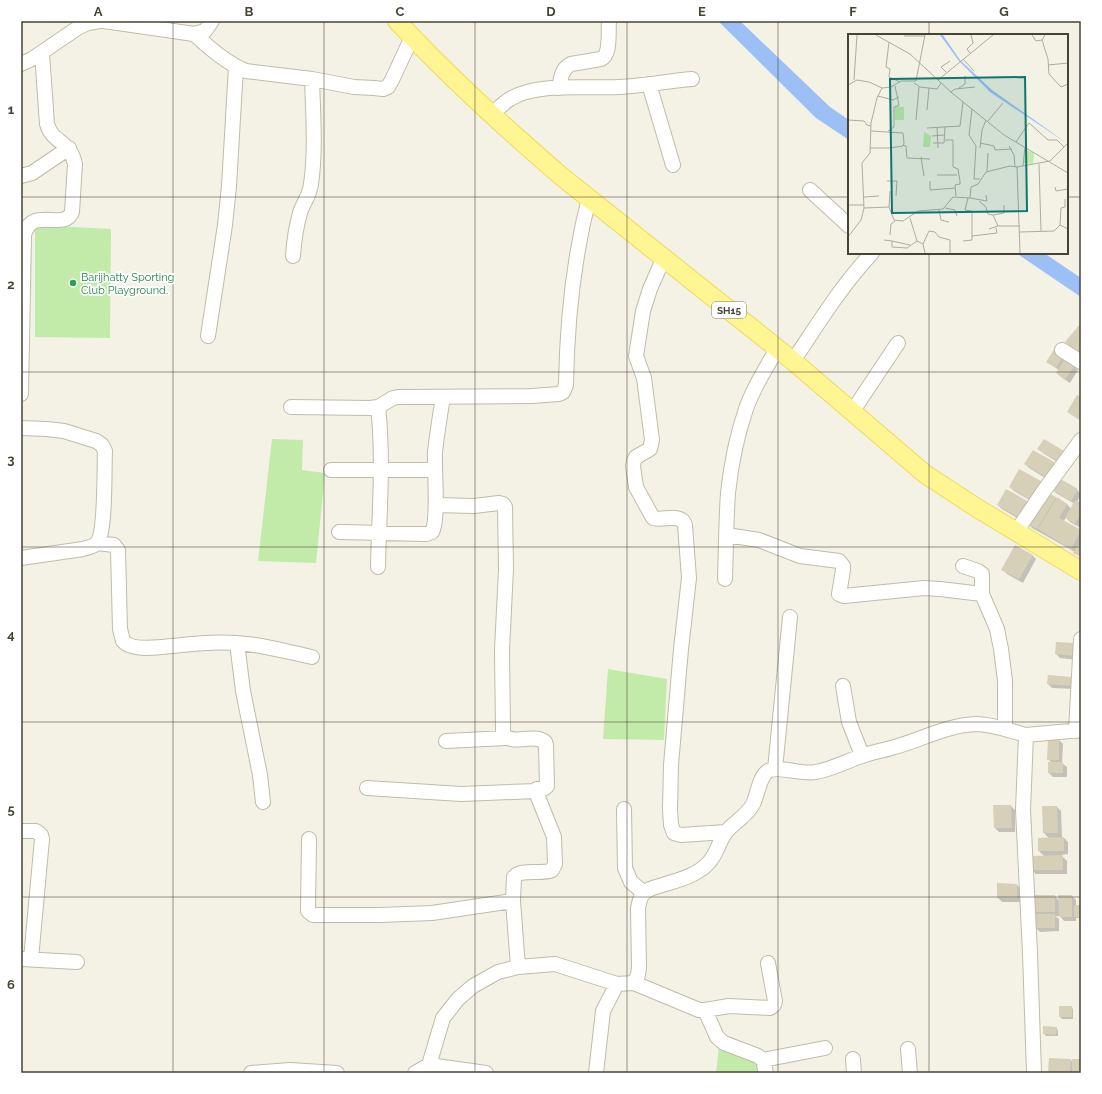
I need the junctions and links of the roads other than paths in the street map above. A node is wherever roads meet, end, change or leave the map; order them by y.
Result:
1 (100, 21) edge
2 (104, 21) edge
3 (212, 21) edge
4 (397, 21) edge
5 (609, 21) edge
6 (75, 24) edge
7 (194, 34) junction
8 (412, 37) junction
9 (42, 53) junction
10 (21, 64) edge
11 (236, 67) junction
12 (312, 79) junction
13 (692, 79) dead end
14 (649, 84) junction
15 (558, 88) junction
16 (491, 115) junction
17 (69, 148) junction
18 (673, 165) dead end
19 (21, 176) edge
20 (810, 190) dead end
21 (589, 198) junction
22 (848, 225) edge
23 (871, 254) edge
24 (293, 256) dead end
25 (664, 257) junction
26 (208, 336) dead end
27 (898, 343) dead end
28 (778, 349) junction
29 (1062, 350) dead end
30 (793, 361) junction
31 (1081, 362) edge
32 (21, 394) edge
33 (443, 397) junction
34 (291, 407) dead end
35 (378, 407) junction
36 (852, 412) junction
37 (21, 428) edge
38 (1081, 440) edge
39 (331, 470) dead end
40 (382, 470) junction
41 (435, 470) junction
42 (436, 505) junction
43 (339, 532) dead end
44 (1016, 532) junction
45 (378, 533) junction
46 (727, 535) junction
47 (97, 543) junction
48 (21, 558) edge
49 (963, 566) dead end
50 (378, 567) dead end
51 (1081, 571) edge
52 (725, 579) dead end
53 (982, 594) junction
54 (790, 617) dead end
55 (1081, 639) edge
56 (237, 643) junction
57 (312, 657) dead end
58 (843, 686) dead end
59 (1005, 729) junction
60 (1078, 731) edge
61 (1026, 735) junction
62 (506, 738) junction
63 (446, 741) dead end
64 (862, 756) junction
65 (775, 769) junction
66 (368, 788) dead end
67 (536, 790) junction
68 (263, 802) dead end
69 (624, 809) dead end
70 (21, 831) edge
71 (726, 832) junction
72 (309, 839) dead end
73 (643, 892) junction
74 (513, 901) junction
75 (26, 959) edge
76 (77, 962) dead end
77 (768, 963) dead end
78 (518, 967) junction
79 (634, 983) junction
80 (616, 984) junction
81 (705, 1010) junction
82 (825, 1048) dead end
83 (908, 1049) dead end
84 (853, 1059) dead end
85 (429, 1065) junction
86 (765, 1067) edge
87 (251, 1073) edge
88 (337, 1073) edge
89 (414, 1073) edge
90 (486, 1073) edge
91 (596, 1073) edge
92 (854, 1073) edge
93 (910, 1073) edge
94 (1034, 1073) edge

1 - 6 street
2 - 7 street
3 - 7 street
4 - 8 main road, SH15
5 - 15 street
6 - 9 street
7 - 11 street
8 - 12 street
8 - 16 main road, SH15
9 - 10 street
9 - 17 street
11 - 12 street
11 - 26 street
12 - 24 street
13 - 14 street
14 - 15 street
14 - 18 street
15 - 16 street
16 - 21 main road, SH15
17 - 19 street
17 - 32 street
20 - 22 street
21 - 25 main road, SH15
21 - 33 street
23 - 30 street
25 - 28 main road, SH15
25 - 71 street
27 - 36 street
28 - 30 main road, SH15
28 - 46 street
29 - 31 street
30 - 36 main road, SH15
33 - 35 street
33 - 41 street
34 - 35 street
35 - 40 street
36 - 44 main road, SH15
37 - 47 street
38 - 44 street
39 - 40 street
40 - 41 street
40 - 45 street
41 - 42 street
42 - 45 street
42 - 62 street
43 - 45 street
44 - 51 main road, SH15
45 - 50 street
46 - 52 street
46 - 53 street
47 - 48 street
47 - 56 street
49 - 53 street
53 - 59 street
54 - 65 street
55 - 60 street
56 - 57 street
56 - 68 street
58 - 64 street
59 - 61 street
59 - 64 street
60 - 61 street
61 - 94 street
62 - 63 street
62 - 67 street
64 - 65 street
65 - 71 street
66 - 67 street
67 - 74 street
69 - 73 street
70 - 75 street
71 - 73 street
72 - 74 street
73 - 79 street
74 - 78 street
75 - 76 street
77 - 81 street
78 - 80 street
78 - 85 street
79 - 80 street
79 - 81 street
80 - 91 street
81 - 86 street
82 - 86 street
83 - 93 street
84 - 92 street
85 - 89 street
85 - 90 street
87 - 88 street

